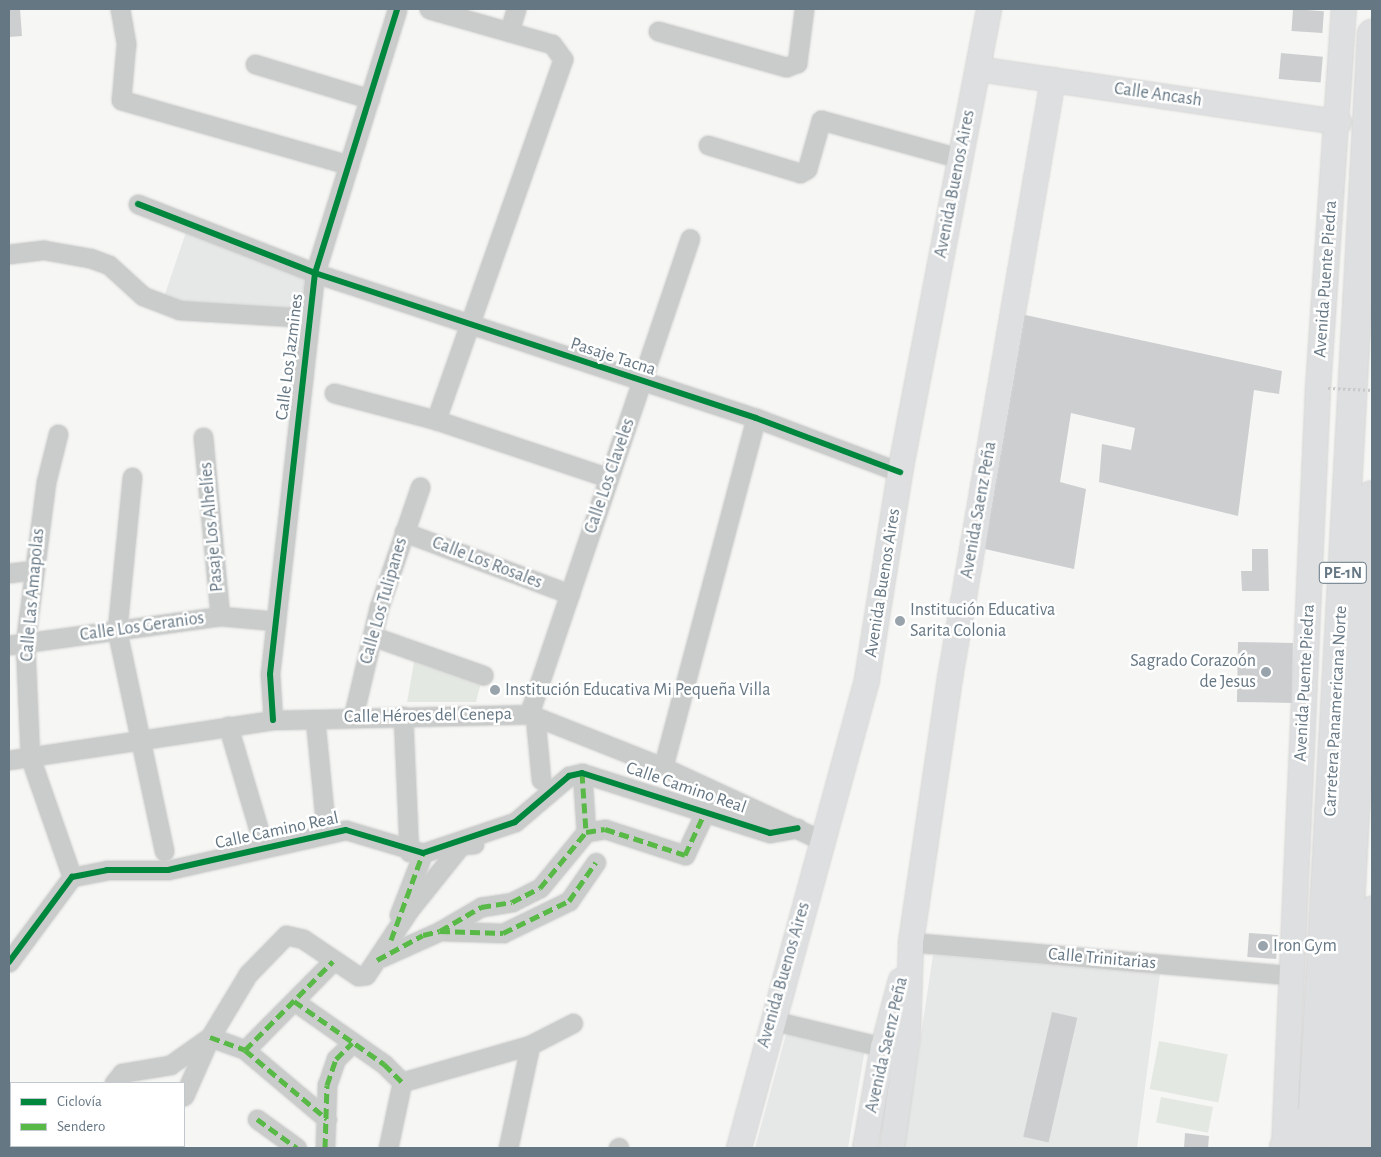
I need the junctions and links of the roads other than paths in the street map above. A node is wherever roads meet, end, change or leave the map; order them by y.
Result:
1 (120, 9) edge
2 (397, 9) edge
3 (429, 9) edge
4 (516, 9) edge
5 (804, 9) edge
6 (990, 9) edge
7 (1344, 9) edge
8 (658, 31) dead end
9 (509, 32) junction
10 (1372, 34) edge
11 (255, 64) dead end
12 (978, 69) junction
13 (1053, 80) junction
14 (370, 99) junction
15 (1339, 122) junction
16 (708, 145) dead end
17 (959, 158) junction
18 (349, 165) junction
19 (138, 204) dead end
20 (690, 238) dead end
21 (9, 254) edge
22 (315, 273) junction
23 (308, 318) junction
24 (469, 327) junction
25 (642, 382) junction
26 (334, 393) dead end
27 (756, 418) junction
28 (436, 420) junction
29 (58, 434) dead end
30 (203, 438) dead end
31 (900, 472) junction
32 (132, 477) dead end
33 (610, 478) junction
34 (420, 487) dead end
35 (1372, 494) edge
36 (404, 532) junction
37 (33, 570) junction
38 (9, 573) edge
39 (570, 594) junction
40 (220, 616) junction
41 (276, 621) junction
42 (117, 631) junction
43 (372, 636) junction
44 (17, 644) edge
45 (483, 675) dead end
46 (532, 715) junction
47 (403, 716) junction
48 (353, 717) junction
49 (315, 718) junction
50 (273, 720) junction
51 (228, 726) junction
52 (137, 739) junction
53 (30, 757) junction
54 (9, 760) edge
55 (663, 767) junction
56 (582, 773) junction
57 (541, 780) dead end
58 (706, 810) junction
59 (1372, 814) edge
60 (325, 822) dead end
61 (515, 822) junction
62 (798, 828) junction
63 (586, 832) junction
64 (260, 834) dead end
65 (823, 841) junction
66 (164, 851) dead end
67 (416, 853) junction
68 (596, 862) dead end
69 (72, 877) junction
70 (1361, 906) edge
71 (440, 931) junction
72 (391, 940) junction
73 (911, 942) junction
74 (377, 960) junction
75 (333, 961) junction
76 (9, 962) edge
77 (1292, 975) junction
78 (294, 1001) junction
79 (772, 1020) junction
80 (573, 1023) dead end
81 (210, 1037) junction
82 (352, 1043) junction
83 (530, 1045) junction
84 (883, 1047) junction
85 (245, 1050) junction
86 (115, 1082) edge
87 (402, 1082) junction
88 (185, 1094) edge
89 (1314, 1113) junction
90 (327, 1119) junction
91 (257, 1120) dead end
92 (1284, 1147) edge
93 (298, 1148) edge
94 (325, 1148) edge
95 (388, 1148) edge
96 (508, 1148) edge
97 (739, 1148) edge
98 (865, 1148) edge
99 (892, 1148) edge
100 (1311, 1148) edge
101 (1337, 1148) edge
102 (1358, 1148) edge

1 - 18 street
2 - 14 street, Calle Los Jazmines
3 - 9 street
4 - 9 street
5 - 8 street
6 - 12 main road, Avenida Buenos Aires
7 - 15 main road, Avenida Puente Piedra
9 - 24 street
10 - 89 highway, Carretera Panamericana Norte / PE-1N
11 - 14 street
12 - 13 main road, Calle Ancash
12 - 17 main road, Avenida Buenos Aires
13 - 15 main road, Calle Ancash
13 - 73 main road, Avenida Saenz Peña
14 - 18 street, Calle Los Jazmines
15 - 77 main road, Avenida Puente Piedra
16 - 17 street
17 - 31 main road, Avenida Buenos Aires
18 - 22 street, Calle Los Jazmines
19 - 22 street, Pasaje Tacna
20 - 25 street, Calle Los Claveles
21 - 23 street
22 - 23 street, Calle Los Jazmines
22 - 24 street, Pasaje Tacna
23 - 41 street, Calle Los Jazmines
24 - 25 street, Pasaje Tacna
24 - 28 street
25 - 27 street, Pasaje Tacna
25 - 33 street, Calle Los Claveles
26 - 28 street
27 - 31 street, Pasaje Tacna
27 - 55 street
28 - 33 street
29 - 37 street, Calle Las Amapolas
30 - 40 street, Pasaje Los Alhelíes
31 - 65 main road, Avenida Buenos Aires
32 - 42 street
33 - 39 street, Calle Los Claveles
34 - 36 street, Calle Los Tulipanes
35 - 70 highway, Carretera Panamericana Norte / PE-1N
36 - 39 street, Calle Los Rosales
36 - 43 street, Calle Los Tulipanes
37 - 38 street
37 - 44 street, Calle Las Amapolas
39 - 46 street, Calle Los Claveles
40 - 41 street, Calle Los Geranios
40 - 42 street, Calle Los Geranios
41 - 50 street, Calle Los Jazmines
42 - 44 street, Calle Los Geranios
42 - 52 street
43 - 45 street
43 - 48 street, Calle Los Tulipanes
44 - 53 street, Calle Las Amapolas
46 - 47 street, Calle Héroes del Cenepa
46 - 55 street, Calle Héroes del Cenepa
46 - 57 street
47 - 48 street, Calle Héroes del Cenepa
47 - 67 street
48 - 49 street, Calle Héroes del Cenepa
49 - 50 street, Calle Héroes del Cenepa
49 - 60 street
50 - 51 street, Calle Héroes del Cenepa
51 - 52 street, Calle Héroes del Cenepa
51 - 64 street
52 - 53 street, Calle Héroes del Cenepa
52 - 66 street
53 - 54 street, Calle Héroes del Cenepa
53 - 69 street, Calle Las Amapolas
55 - 62 street, Calle Héroes del Cenepa
56 - 58 street, Calle Camino Real
56 - 61 street
56 - 63 street
58 - 62 street, Calle Camino Real
58 - 63 street
59 - 70 highway
61 - 67 street
61 - 72 street
62 - 65 street, Calle Héroes del Cenepa
63 - 71 street
65 - 79 main road, Avenida Buenos Aires
67 - 69 street, Calle Camino Real
67 - 72 street
68 - 71 street
69 - 76 street
70 - 101 highway, Carretera Panamericana Norte / PE-1N
70 - 102 main road
71 - 74 street
72 - 74 street
73 - 77 street, Calle Trinitarias
73 - 84 main road, Avenida Saenz Peña
73 - 99 main road, Avenida Saenz Peña
74 - 75 street
75 - 78 street
75 - 81 street
77 - 92 main road, Avenida Puente Piedra
78 - 82 street
78 - 85 street
79 - 84 street
79 - 97 main road, Avenida Buenos Aires
80 - 83 street
81 - 85 street
81 - 86 street
81 - 88 street
82 - 87 street
82 - 90 street
83 - 87 street
83 - 96 street
84 - 98 main road, Avenida Saenz Peña
85 - 90 street
87 - 95 street
89 - 92 highway
89 - 100 highway, Carretera Panamericana Norte / PE-1N
90 - 94 street
91 - 93 street

